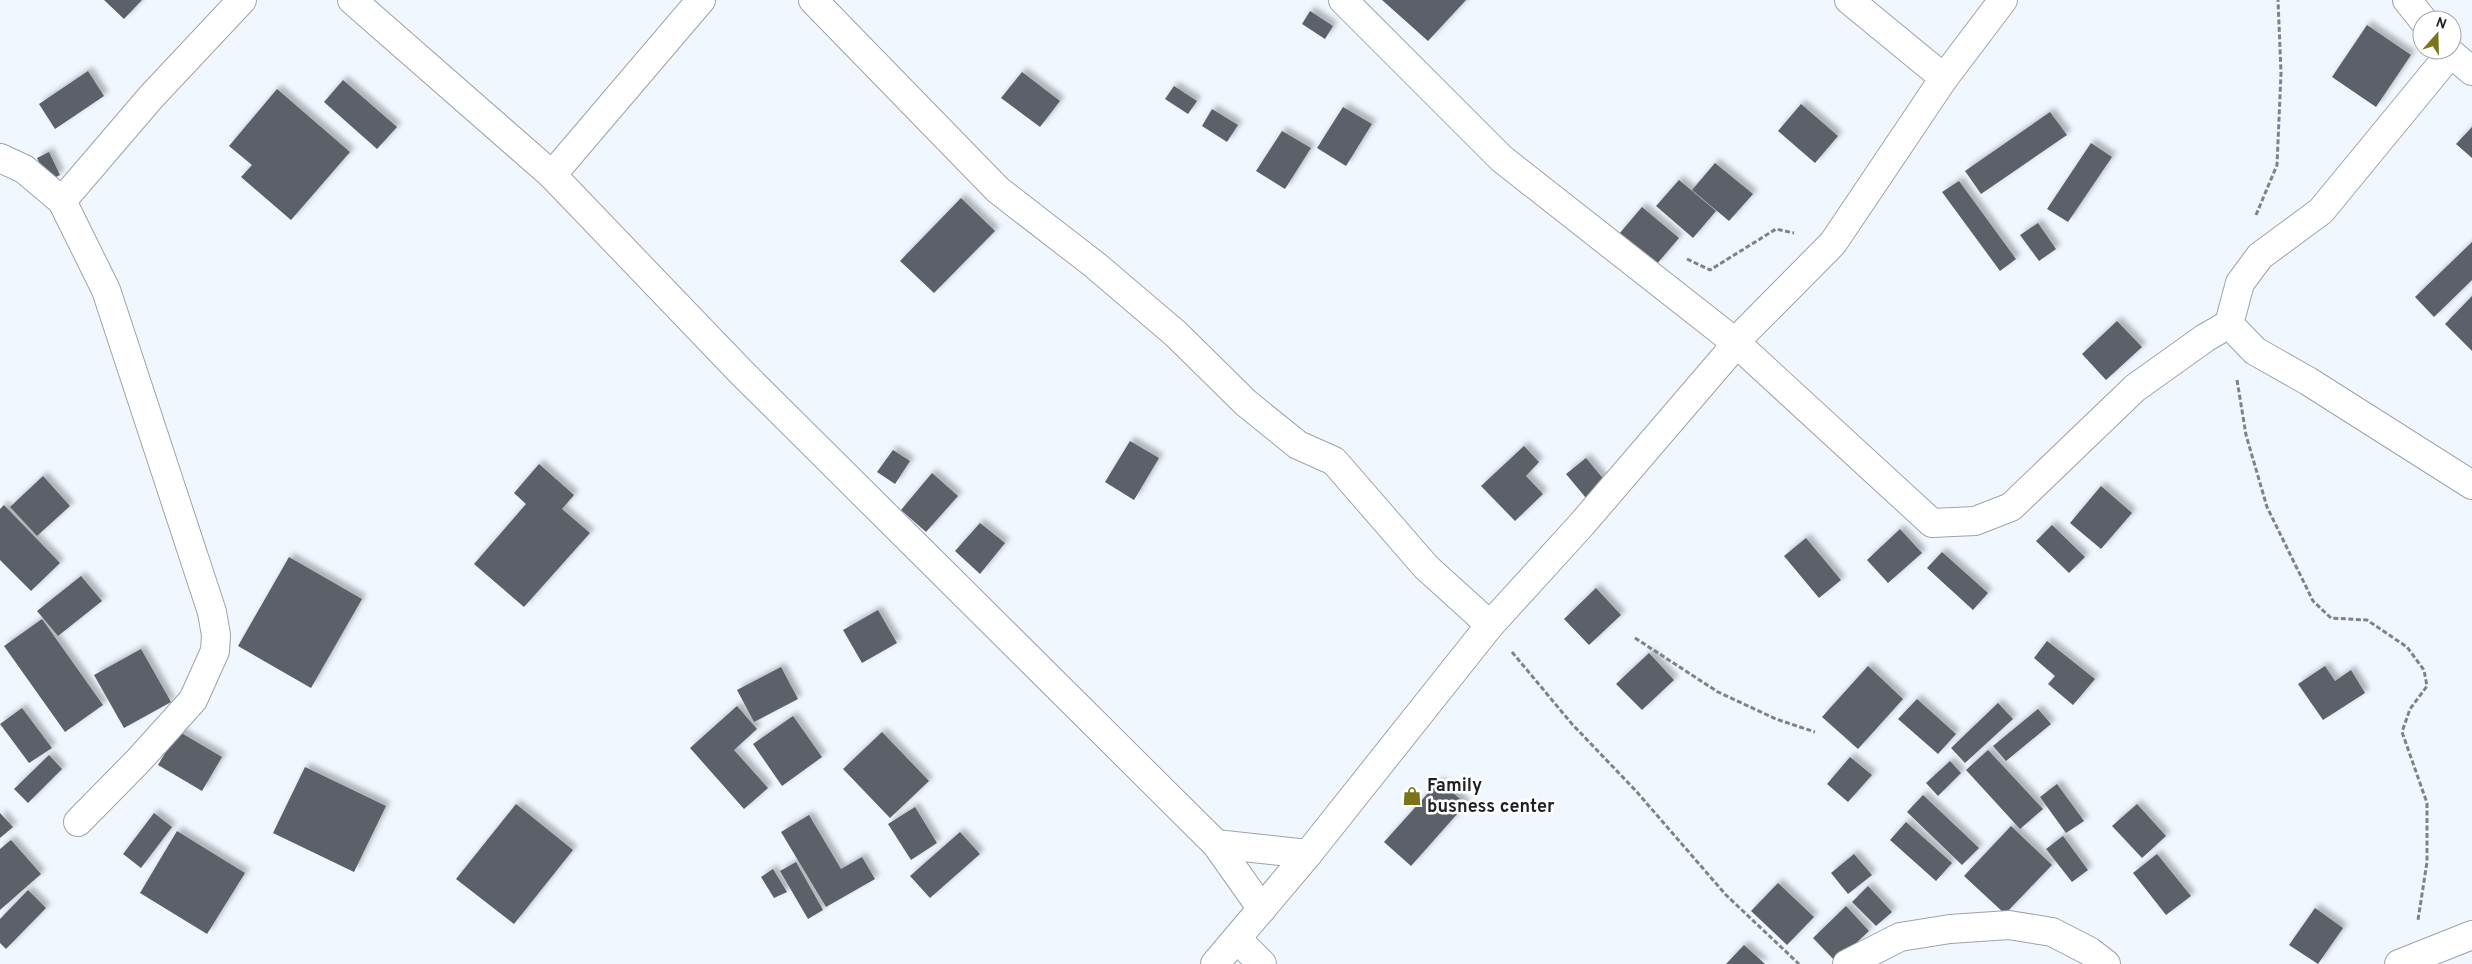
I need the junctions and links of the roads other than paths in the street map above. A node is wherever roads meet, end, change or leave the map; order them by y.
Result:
1 (242, 0) edge
2 (352, 0) edge
3 (702, 0) edge
4 (813, 0) edge
5 (1343, 0) edge
6 (1849, 0) edge
7 (2003, 0) edge
8 (2407, 0) edge
9 (2415, 10) edge
10 (2442, 60) edge
11 (2458, 60) edge
12 (2472, 71) edge
13 (1944, 78) junction
14 (0, 158) edge
15 (552, 175) junction
16 (62, 201) junction
17 (2229, 324) junction
18 (1735, 342) junction
19 (2472, 485) edge
20 (1490, 625) junction
21 (78, 822) dead end
22 (1216, 844) junction
23 (1308, 854) junction
24 (1262, 909) junction
25 (2472, 935) edge
26 (1237, 939) junction
27 (1215, 964) edge
28 (1262, 964) edge
29 (1847, 964) edge
30 (2106, 964) edge
31 (2399, 964) edge

1 - 16 street
2 - 15 street
3 - 15 street
4 - 20 street
5 - 18 street
6 - 13 street
7 - 13 street
8 - 9 street
10 - 17 street
11 - 12 street
13 - 18 street
14 - 16 street
15 - 22 street
16 - 21 street
17 - 18 street
17 - 19 street
18 - 20 street
20 - 23 street
22 - 23 street
22 - 24 street
23 - 24 street
24 - 26 street
25 - 31 street
26 - 27 street
26 - 28 street
29 - 30 street

